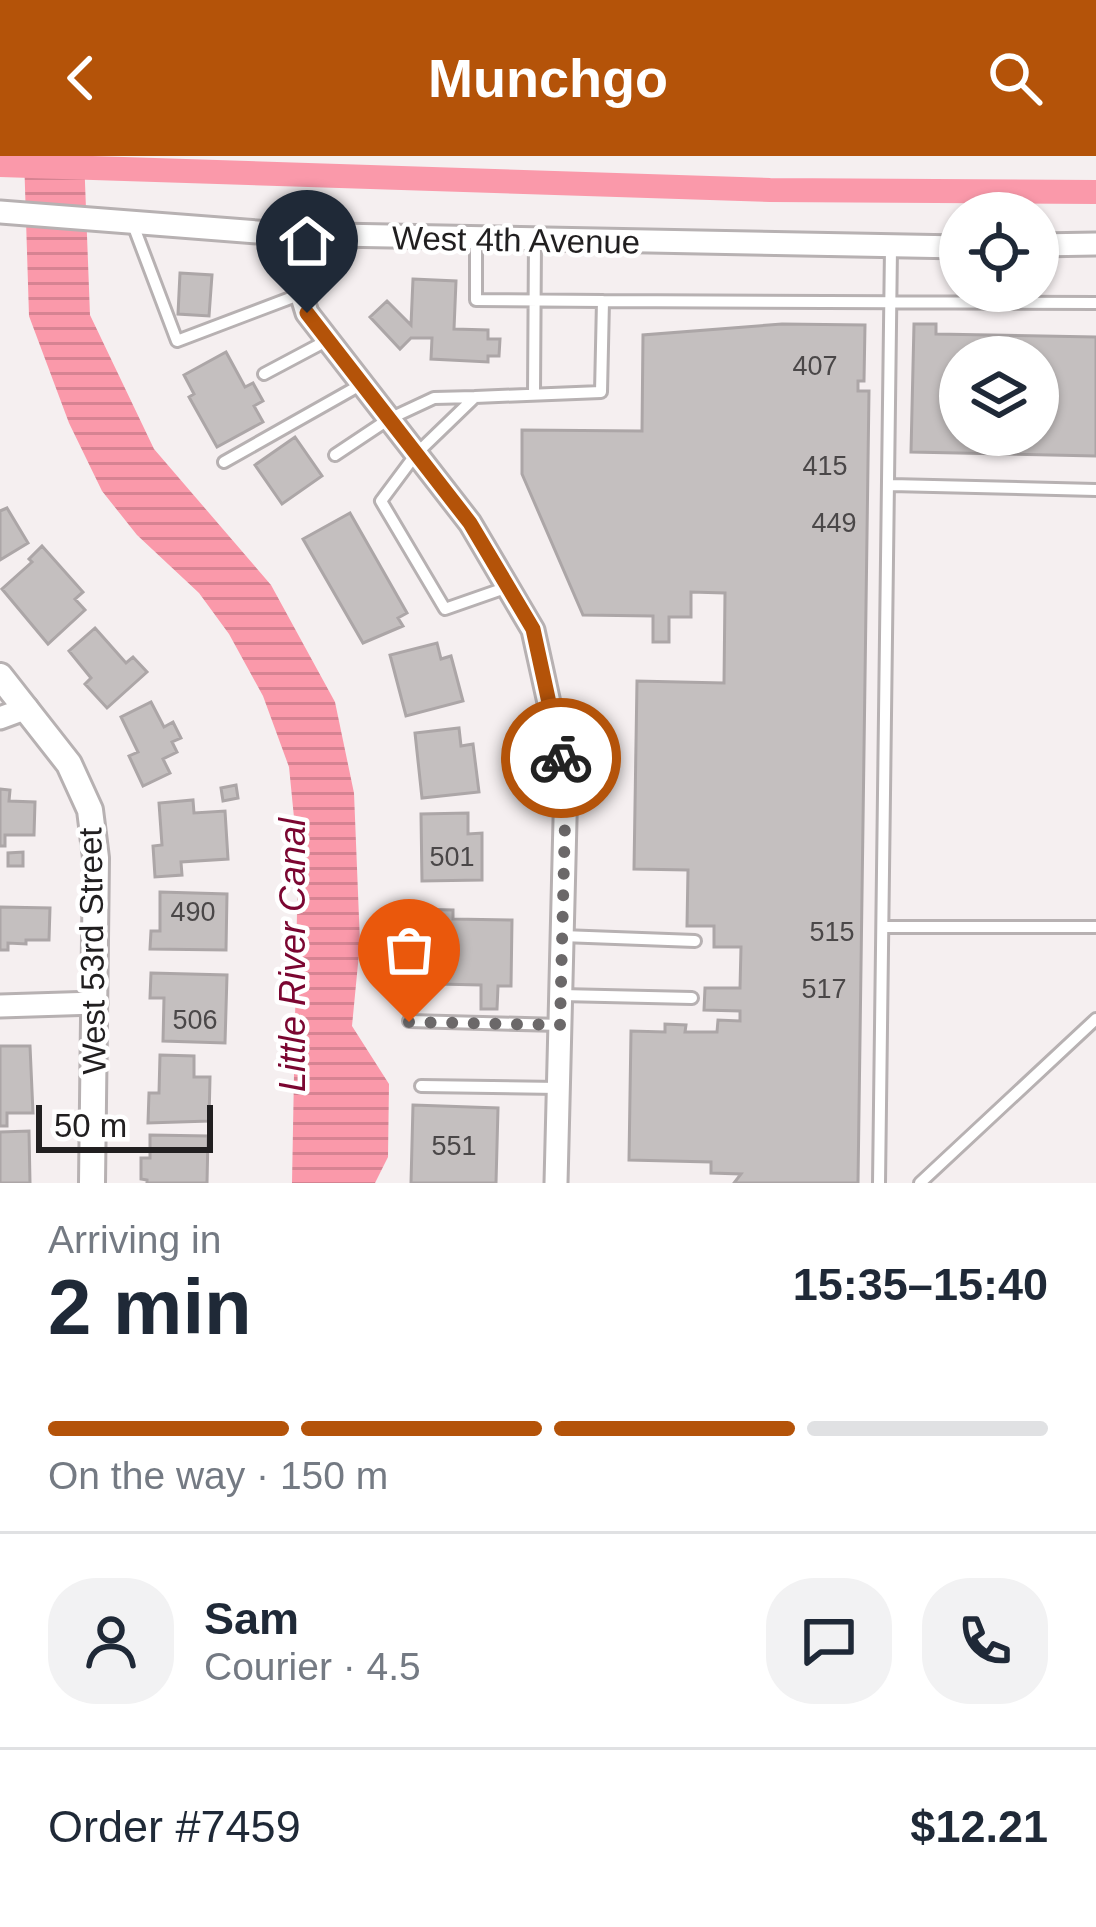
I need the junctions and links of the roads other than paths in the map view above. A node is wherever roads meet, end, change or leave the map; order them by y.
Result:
1 (8, 212) edge
2 (131, 221) junction
3 (283, 234) junction
4 (476, 239) junction
5 (535, 240) junction
6 (1096, 244) edge
7 (1059, 245) edge
8 (939, 247) edge
9 (891, 248) junction
10 (302, 294) junction
11 (535, 301) junction
12 (603, 301) junction
13 (891, 302) junction
14 (1096, 303) edge
15 (328, 340) junction
16 (264, 374) dead end
17 (362, 384) junction
18 (534, 394) junction
19 (475, 397) junction
20 (388, 419) junction
21 (416, 454) junction
22 (335, 455) dead end
23 (224, 462) dead end
24 (890, 485) junction
25 (1096, 490) edge
26 (508, 587) junction
27 (0, 676) edge
28 (26, 708) junction
29 (0, 718) edge
30 (883, 927) junction
31 (1096, 927) edge
32 (562, 936) junction
33 (695, 941) dead end
34 (561, 995) junction
35 (692, 998) dead end
36 (96, 1003) junction
37 (0, 1006) edge
38 (1096, 1019) edge
39 (409, 1022) dead end
40 (560, 1025) junction
41 (421, 1086) dead end
42 (559, 1088) junction
43 (92, 1183) edge
44 (556, 1183) edge
45 (879, 1183) edge
46 (920, 1183) edge

1 - 2 street, West 4th Avenue
2 - 3 street, West 4th Avenue
2 - 10 lane
3 - 4 street, West 4th Avenue
3 - 10 street
4 - 5 street, West 4th Avenue
4 - 11 lane
5 - 9 street, West 4th Avenue
5 - 11 lane
6 - 7 street
8 - 9 street, West 4th Avenue
9 - 13 lane
10 - 15 street
11 - 12 lane
11 - 18 lane
12 - 13 lane
12 - 18 lane
13 - 14 lane
13 - 24 lane
15 - 16 lane
15 - 17 street
17 - 20 street
17 - 23 lane
18 - 19 lane
19 - 20 lane
19 - 21 lane
20 - 21 street
20 - 22 lane
21 - 26 street
21 - 26 lane
24 - 25 lane
24 - 30 lane
26 - 32 street
27 - 28 street, West 53rd Street
28 - 29 street
28 - 36 street, West 53rd Street
30 - 31 lane
30 - 45 lane
32 - 33 lane
32 - 34 street
34 - 35 lane
34 - 40 street
36 - 37 street
36 - 43 street, West 53rd Street
38 - 46 lane
39 - 40 lane
40 - 42 street
41 - 42 lane
42 - 44 street

